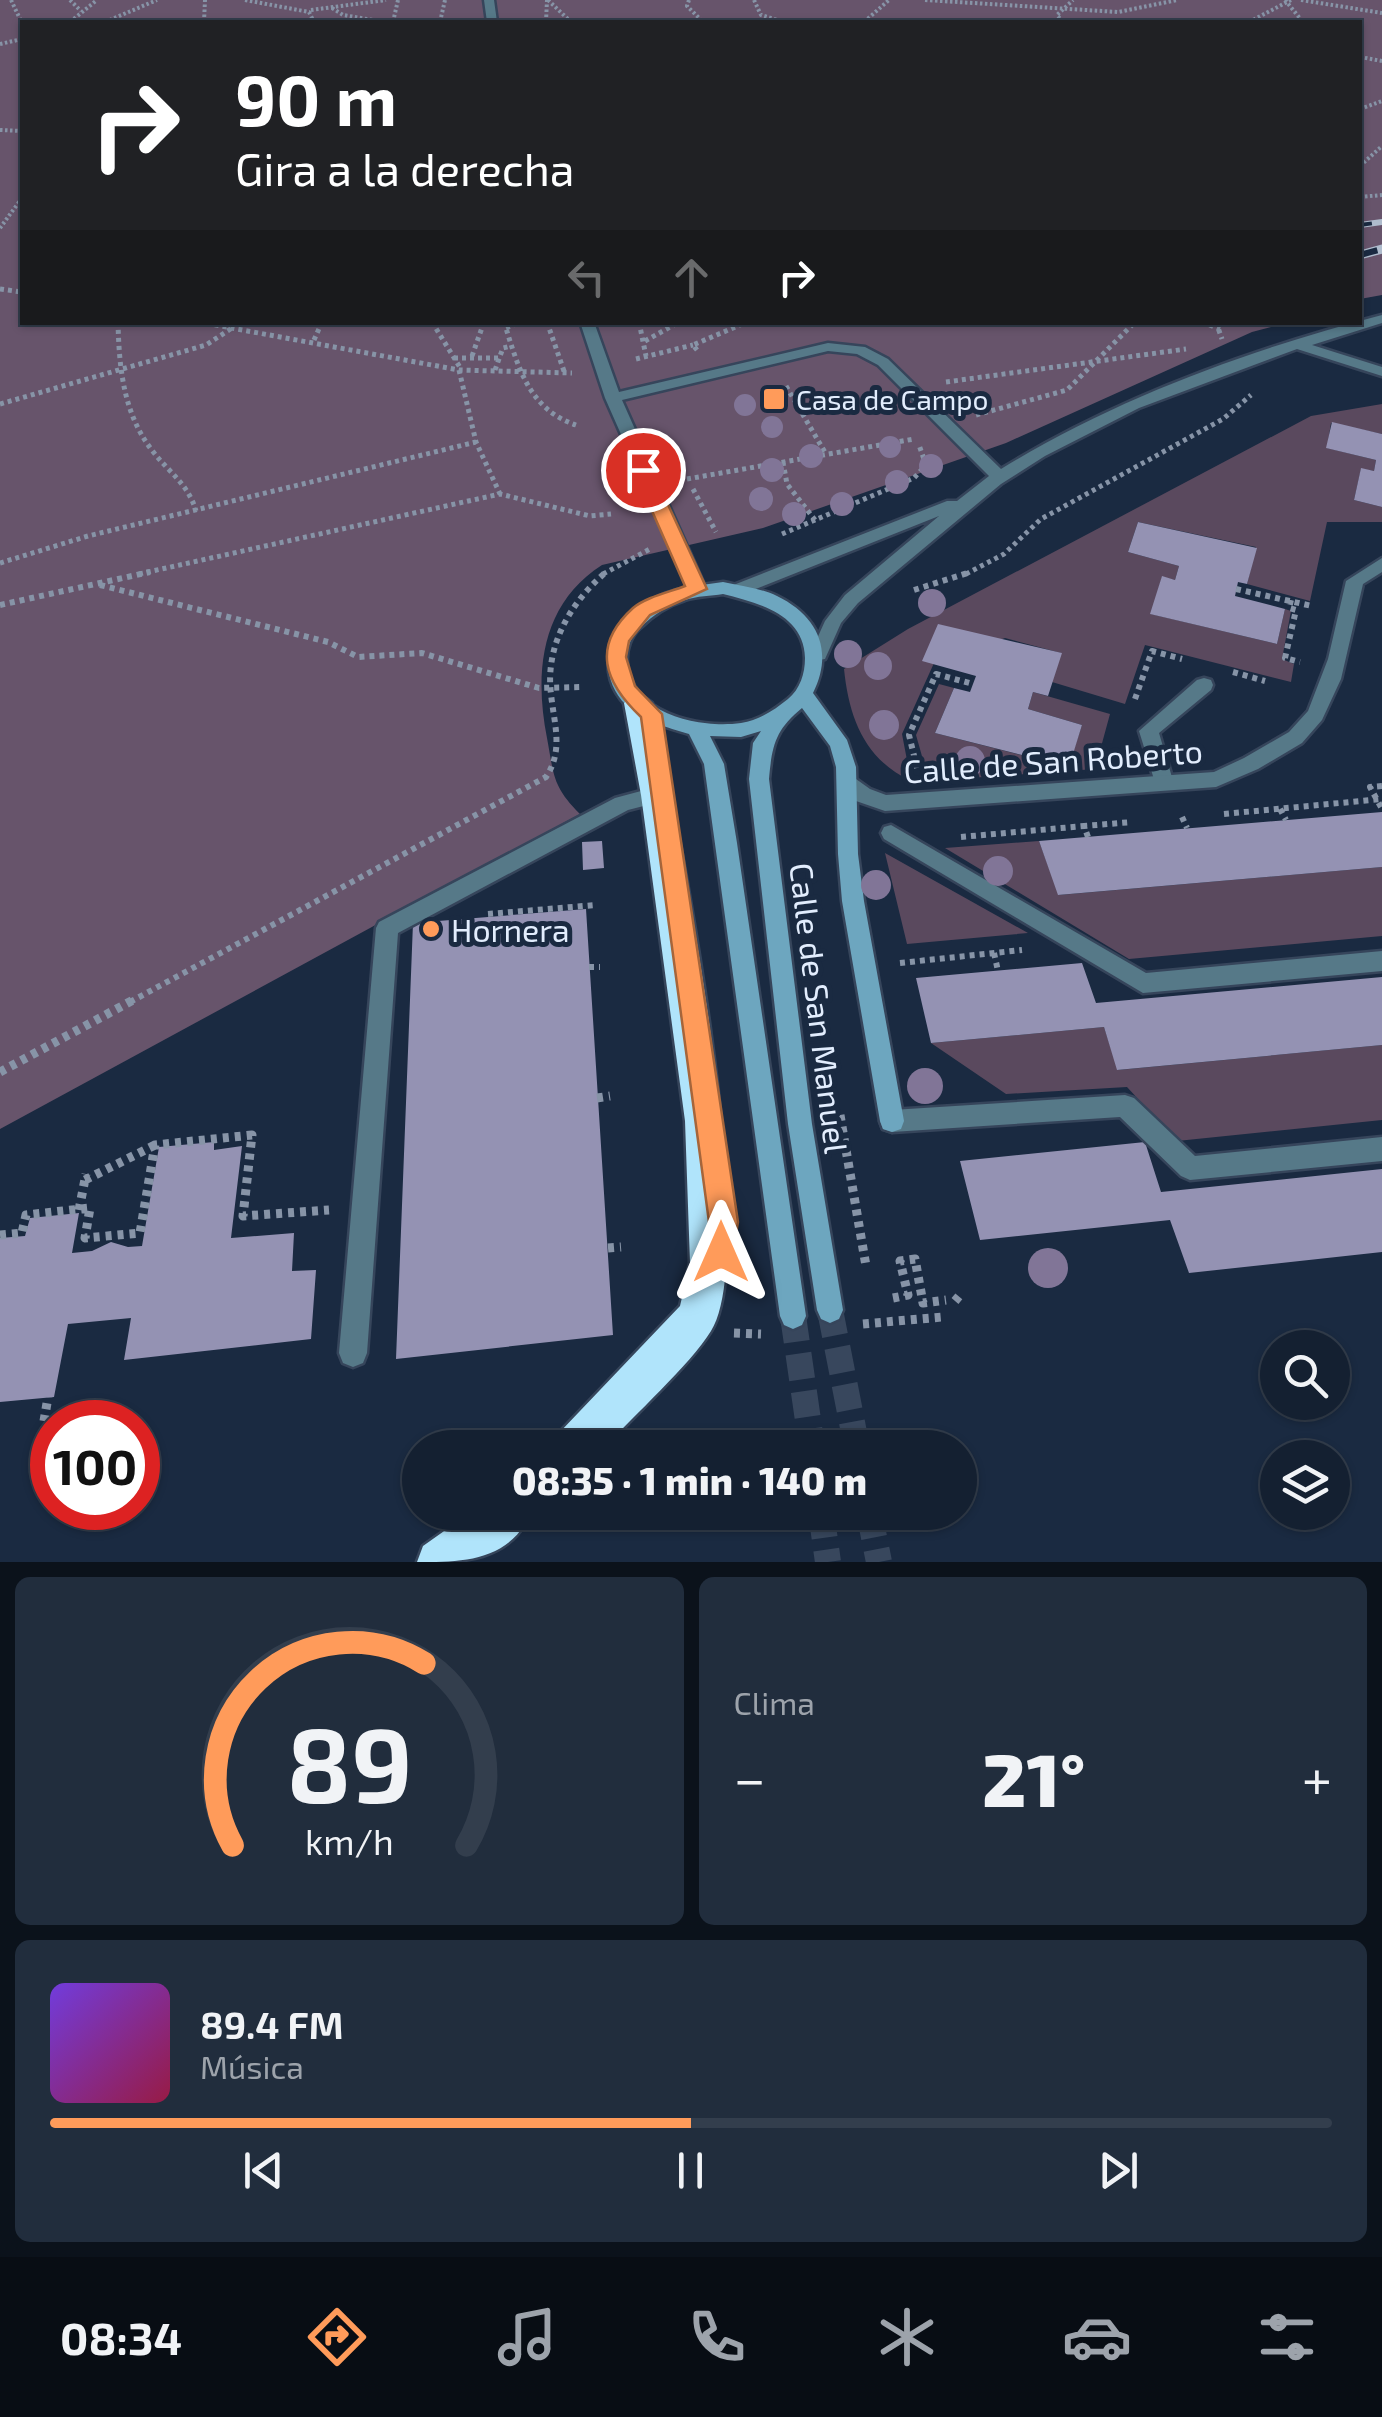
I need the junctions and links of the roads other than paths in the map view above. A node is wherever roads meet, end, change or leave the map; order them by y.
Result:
1 (588, 325) edge
2 (1361, 325) edge
3 (1295, 344) junction
4 (1382, 372) edge
5 (613, 398) junction
6 (999, 477) junction
7 (968, 499) junction
8 (1382, 564) edge
9 (697, 589) junction
10 (737, 590) junction
11 (819, 654) junction
12 (1204, 685) dead end
13 (806, 696) junction
14 (644, 708) junction
15 (779, 719) junction
16 (696, 730) junction
17 (849, 782) junction
18 (1164, 784) junction
19 (656, 795) junction
20 (898, 837) road end
21 (1382, 961) edge
22 (1382, 1149) edge
23 (830, 1310) tunnel mouth
24 (793, 1316) tunnel mouth
25 (353, 1353) dead end
26 (591, 1430) edge
27 (617, 1430) edge
28 (483, 1530) edge
29 (504, 1530) edge
30 (439, 1562) edge
31 (466, 1562) edge

1 - 5 street
2 - 3 street
3 - 4 street
3 - 6 street
5 - 6 street
5 - 9 street
6 - 7 street
7 - 10 street
7 - 11 street
8 - 18 street, Calle de San Roberto
9 - 10 street
9 - 14 street
10 - 11 street
11 - 13 street
12 - 18 street
13 - 15 street
13 - 17 street
14 - 16 street
14 - 19 highway
14 - 27 highway
15 - 16 street
15 - 23 street, Calle de San Manuel
16 - 24 street, Calle de San Manuel
17 - 18 street, Calle de San Roberto
17 - 22 street
19 - 25 street
19 - 26 highway
20 - 21 street
28 - 30 highway
29 - 31 highway

